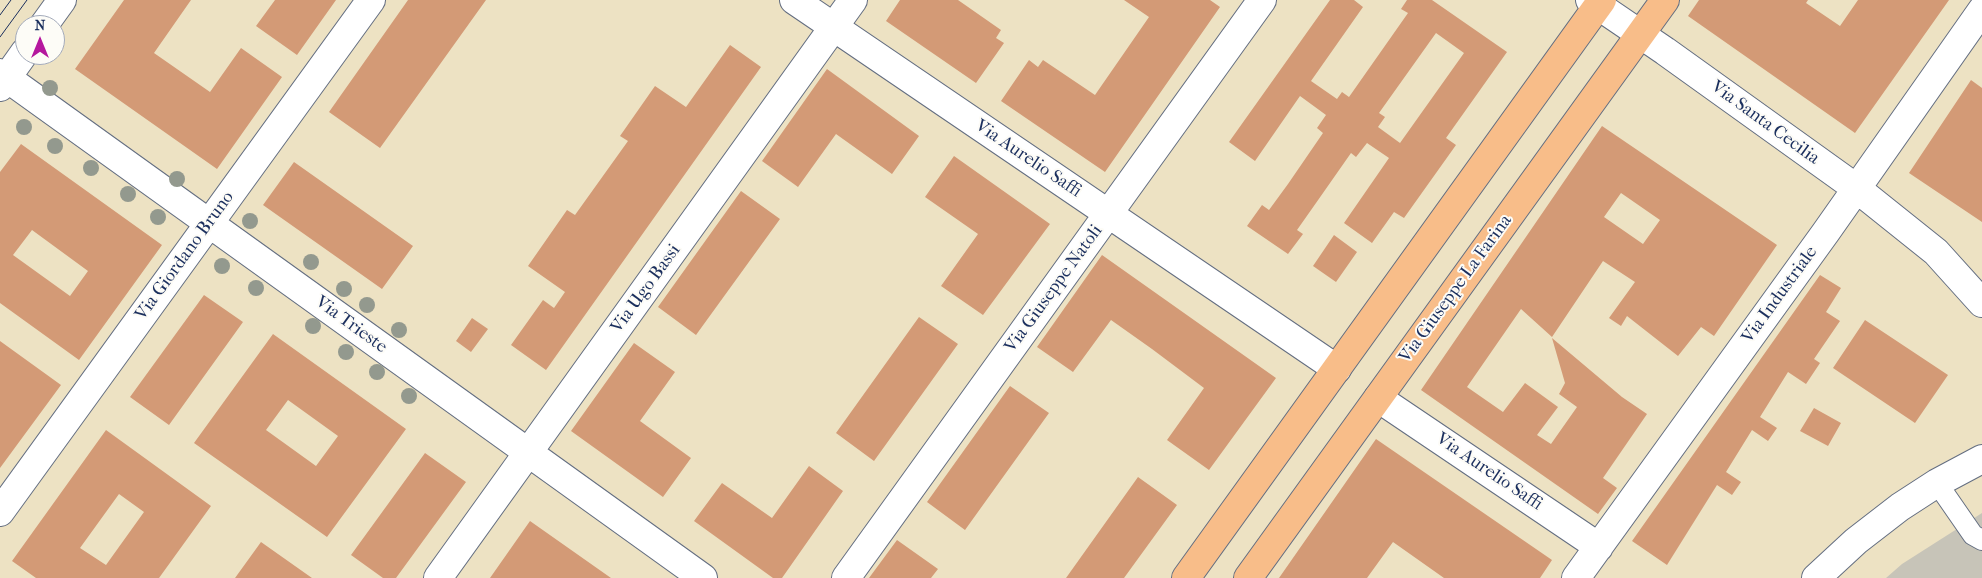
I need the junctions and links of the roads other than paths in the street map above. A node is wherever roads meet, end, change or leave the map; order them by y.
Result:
1 (62, 0) edge
2 (370, 0) edge
3 (794, 0) edge
4 (853, 0) edge
5 (1262, 0) edge
6 (1665, 0) edge
7 (1597, 2) edge
8 (1982, 10) edge
9 (51, 15) edge
10 (834, 27) junction
11 (1640, 34) junction
12 (15, 64) edge
13 (2, 79) edge
14 (1856, 188) junction
15 (1109, 213) junction
16 (209, 223) junction
17 (1936, 252) junction
18 (1982, 275) edge
19 (1982, 302) edge
20 (1337, 369) junction
21 (1378, 398) junction
22 (1982, 445) edge
23 (528, 452) junction
24 (1971, 464) edge
25 (1937, 483) junction
26 (0, 512) edge
27 (1982, 540) edge
28 (1599, 546) junction
29 (438, 578) edge
30 (703, 578) edge
31 (846, 578) edge
32 (1186, 578) edge
33 (1248, 578) edge
34 (1576, 578) edge
35 (1816, 578) edge

1 - 9 street
2 - 16 street, Via Giordano Bruno
3 - 10 street, Via Aurelio Saffi
4 - 10 street, Via Ugo Bassi
5 - 15 street, Via Giuseppe Natoli
6 - 11 main road, Via Giuseppe La Farina
7 - 11 street, Via Santa Cecilia
7 - 20 main road
8 - 14 street, Via Industriale
10 - 15 street, Via Aurelio Saffi
10 - 23 street, Via Ugo Bassi
11 - 14 street, Via Santa Cecilia
11 - 21 main road, Via Giuseppe La Farina
12 - 13 street
13 - 16 street, Via Trieste
14 - 17 street, Via Santa Cecilia
14 - 28 street, Via Industriale
15 - 20 street, Via Aurelio Saffi
15 - 31 street, Via Giuseppe Natoli
16 - 23 street, Via Trieste
16 - 26 street, Via Giordano Bruno
17 - 18 street, Via Santa Cecilia
17 - 19 street, Via Santa Cecilia
20 - 32 main road
21 - 28 street, Via Aurelio Saffi
21 - 33 main road, Via Giuseppe La Farina
22 - 24 street
23 - 29 street, Via Ugo Bassi
23 - 30 street, Via Trieste
24 - 25 street
25 - 27 lane
25 - 35 street
28 - 34 street, Via Industriale

